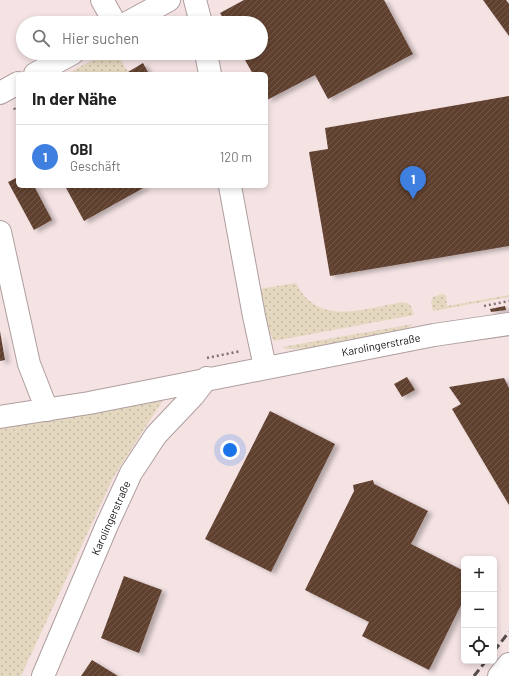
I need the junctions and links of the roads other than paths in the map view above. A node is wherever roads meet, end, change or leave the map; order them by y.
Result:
1 (102, 0) edge
2 (169, 0) edge
3 (195, 0) edge
4 (110, 16) edge
5 (140, 16) edge
6 (199, 16) edge
7 (60, 60) edge
8 (207, 60) edge
9 (39, 72) edge
10 (210, 72) edge
11 (16, 84) edge
12 (0, 93) edge
13 (230, 188) edge
14 (0, 232) edge
15 (509, 324) edge
16 (265, 367) junction
17 (207, 378) junction
18 (47, 410) junction
19 (0, 417) edge
20 (509, 664) edge
21 (43, 676) edge
22 (499, 676) edge

1 - 4 street
2 - 5 street
3 - 6 street
7 - 9 street
8 - 10 street
11 - 12 street
13 - 16 street
14 - 18 street
15 - 16 street, Karolingerstraße
16 - 17 street, Karolingerstraße
17 - 18 street, Karolingerstraße
17 - 21 street, Karolingerstraße
18 - 19 street, Karolingerstraße
20 - 22 street

